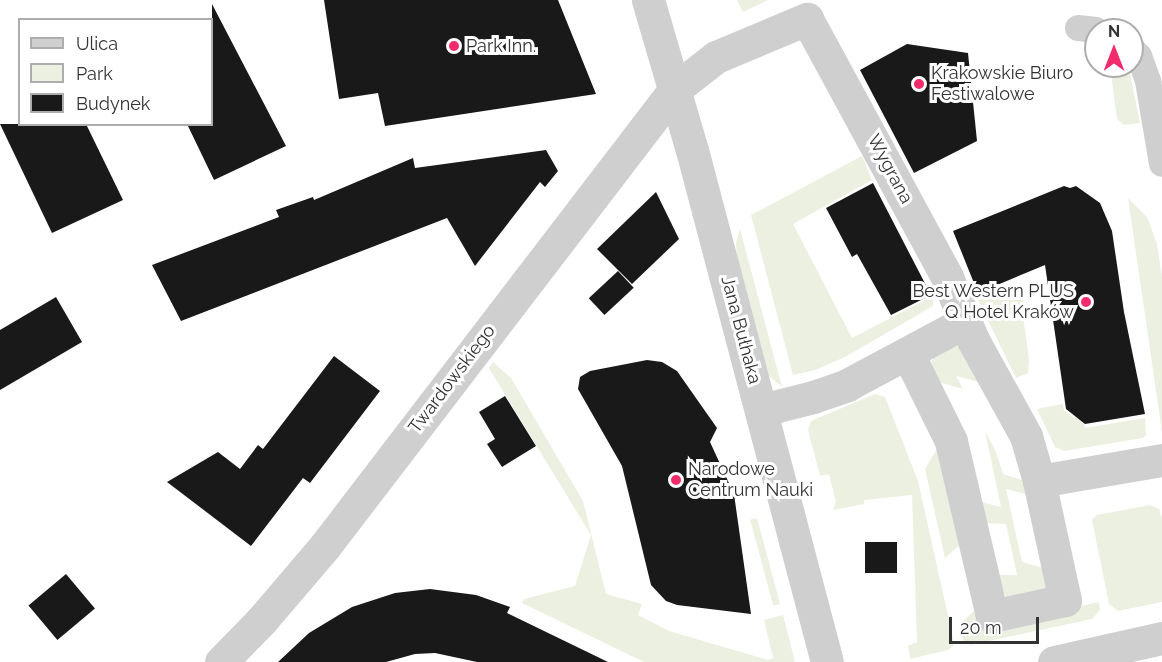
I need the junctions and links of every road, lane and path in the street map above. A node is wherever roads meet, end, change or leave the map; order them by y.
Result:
1 (648, 0) edge
2 (807, 19) joint
3 (1144, 71) edge
4 (675, 89) junction
5 (1162, 164) edge
6 (965, 322) junction
7 (908, 354) junction
8 (762, 410) junction
9 (1162, 460) edge
10 (1039, 481) junction
11 (1162, 638) edge
12 (221, 662) edge
13 (827, 662) edge
14 (1054, 662) edge

1 - 4 street, Jana Bułhaka
2 - 4 street, Twardowskiego
2 - 6 street, Wygrana
3 - 5 street
4 - 8 street, Jana Bułhaka
4 - 12 street, Twardowskiego
6 - 7 street
6 - 10 street, Wygrana
7 - 8 street
7 - 10 street, Wygrana
8 - 13 street, Jana Bułhaka
9 - 10 street
11 - 14 street

